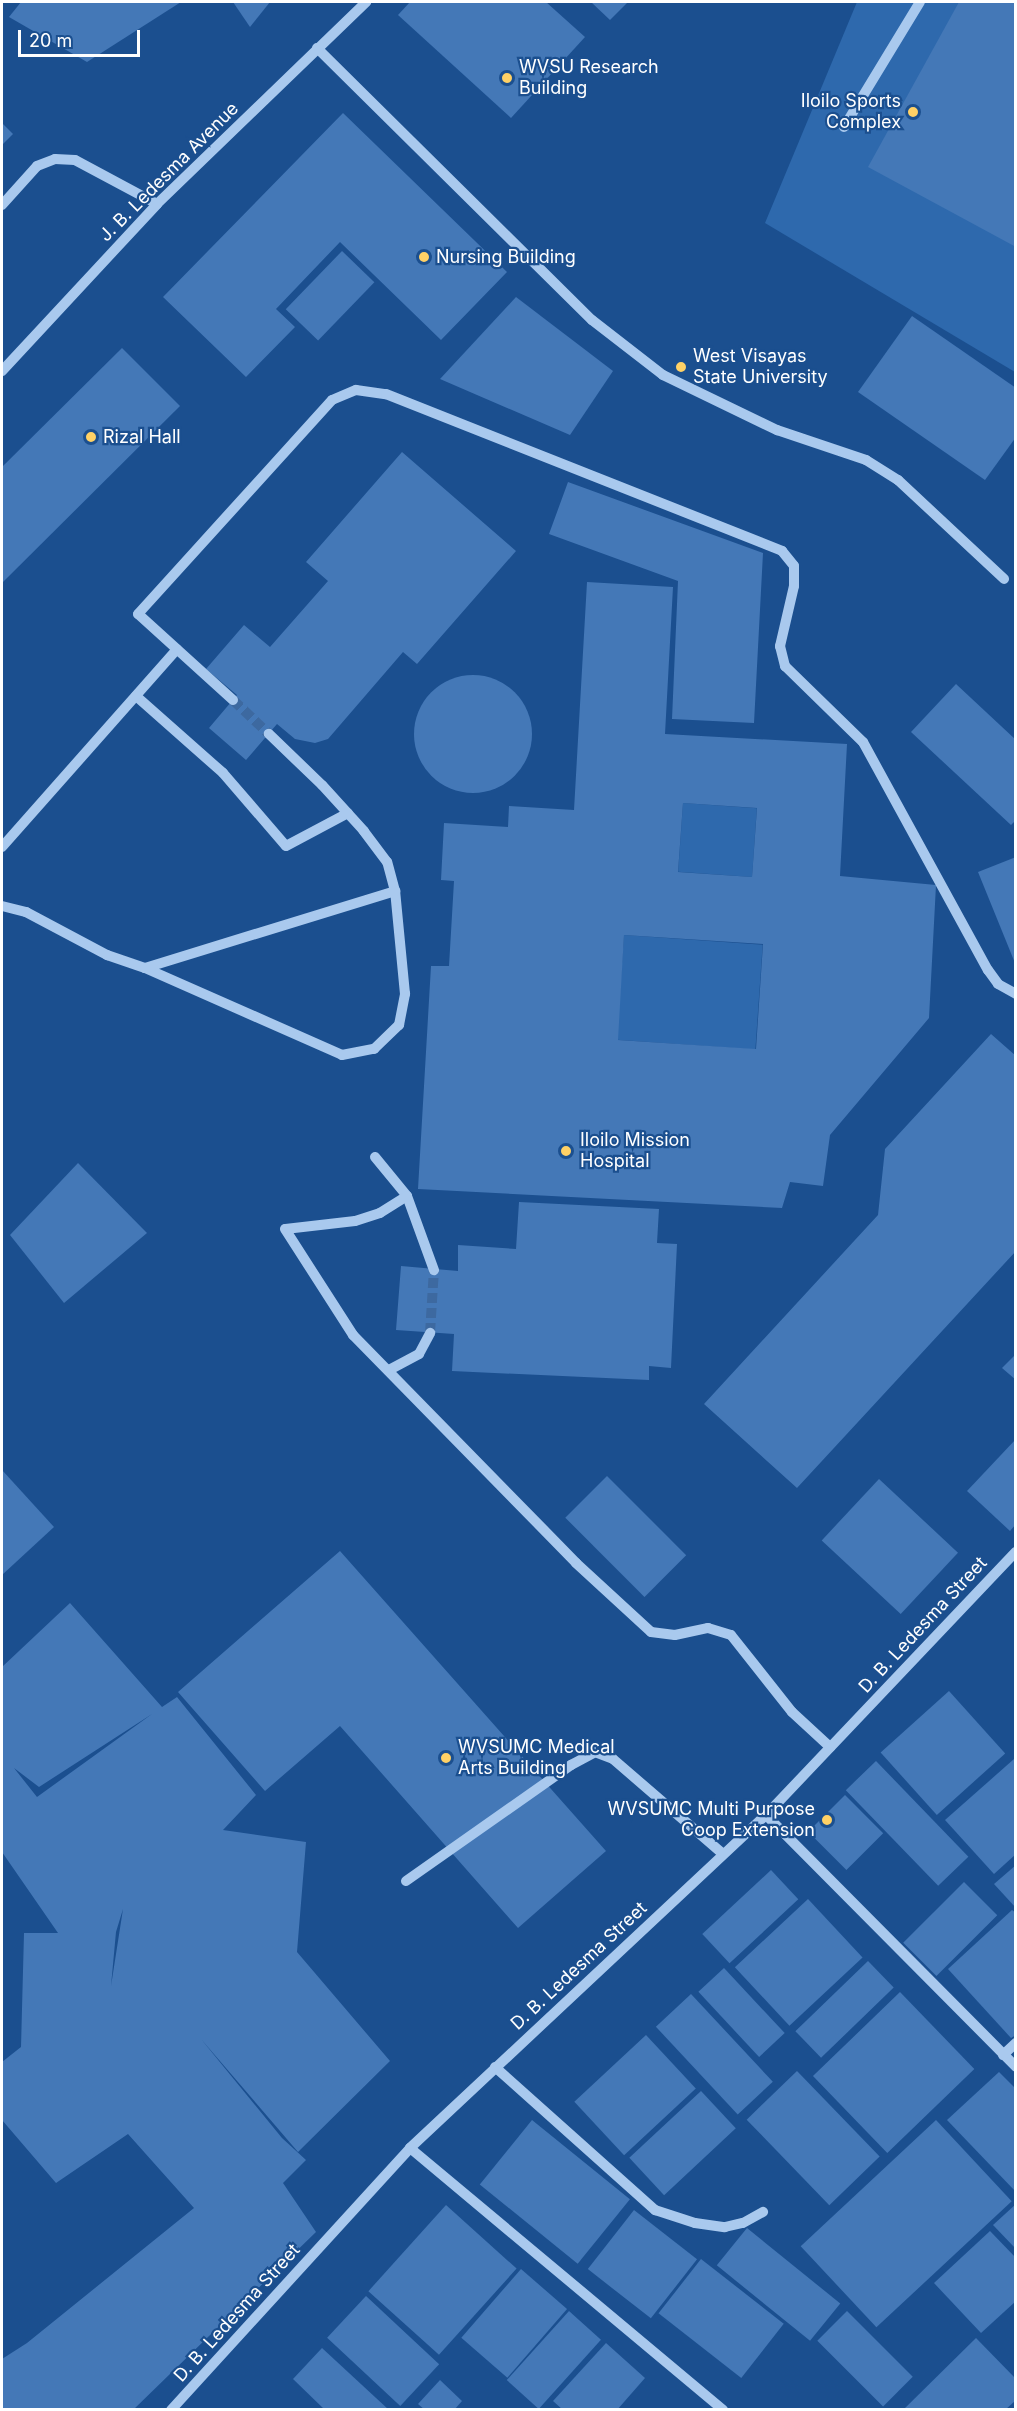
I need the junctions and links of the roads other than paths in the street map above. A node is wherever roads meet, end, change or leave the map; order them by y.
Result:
1 (366, 2) edge
2 (920, 2) edge
3 (317, 48) junction
4 (844, 127) dead end
5 (157, 204) junction
6 (2, 205) edge
7 (2, 371) edge
8 (1004, 579) dead end
9 (177, 649) junction
10 (136, 696) junction
11 (232, 700) tunnel mouth
12 (269, 734) tunnel mouth
13 (348, 813) junction
14 (2, 848) edge
15 (395, 891) junction
16 (2, 906) edge
17 (145, 968) junction
18 (1016, 994) edge
19 (375, 1157) dead end
20 (407, 1196) junction
21 (434, 1270) tunnel mouth
22 (430, 1333) tunnel mouth
23 (389, 1370) junction
24 (1016, 1552) edge
25 (830, 1747) junction
26 (766, 1815) junction
27 (722, 1853) junction
28 (406, 1881) dead end
29 (1016, 2043) edge
30 (1003, 2055) junction
31 (495, 2067) junction
32 (1016, 2067) edge
33 (410, 2148) junction
34 (762, 2212) dead end
35 (171, 2409) edge
36 (723, 2409) edge

1 - 3 street, J. B. Ledesma Avenue
2 - 4 street
3 - 5 street, J. B. Ledesma Avenue
3 - 8 street
5 - 6 street
5 - 7 street, J. B. Ledesma Avenue
9 - 10 street
9 - 11 street
9 - 18 street
10 - 13 street
10 - 14 street
12 - 13 street
13 - 15 street
15 - 17 street
15 - 17 street
16 - 17 street
19 - 20 street
20 - 21 street
20 - 23 street
22 - 23 street
23 - 25 street
24 - 25 street, D. B. Ledesma Street
25 - 26 street, D. B. Ledesma Street
26 - 27 street, D. B. Ledesma Street
26 - 30 street
27 - 28 street
27 - 31 street, D. B. Ledesma Street
29 - 30 street
30 - 32 street
31 - 33 street, D. B. Ledesma Street
31 - 34 street
33 - 35 street, D. B. Ledesma Street
33 - 36 street

